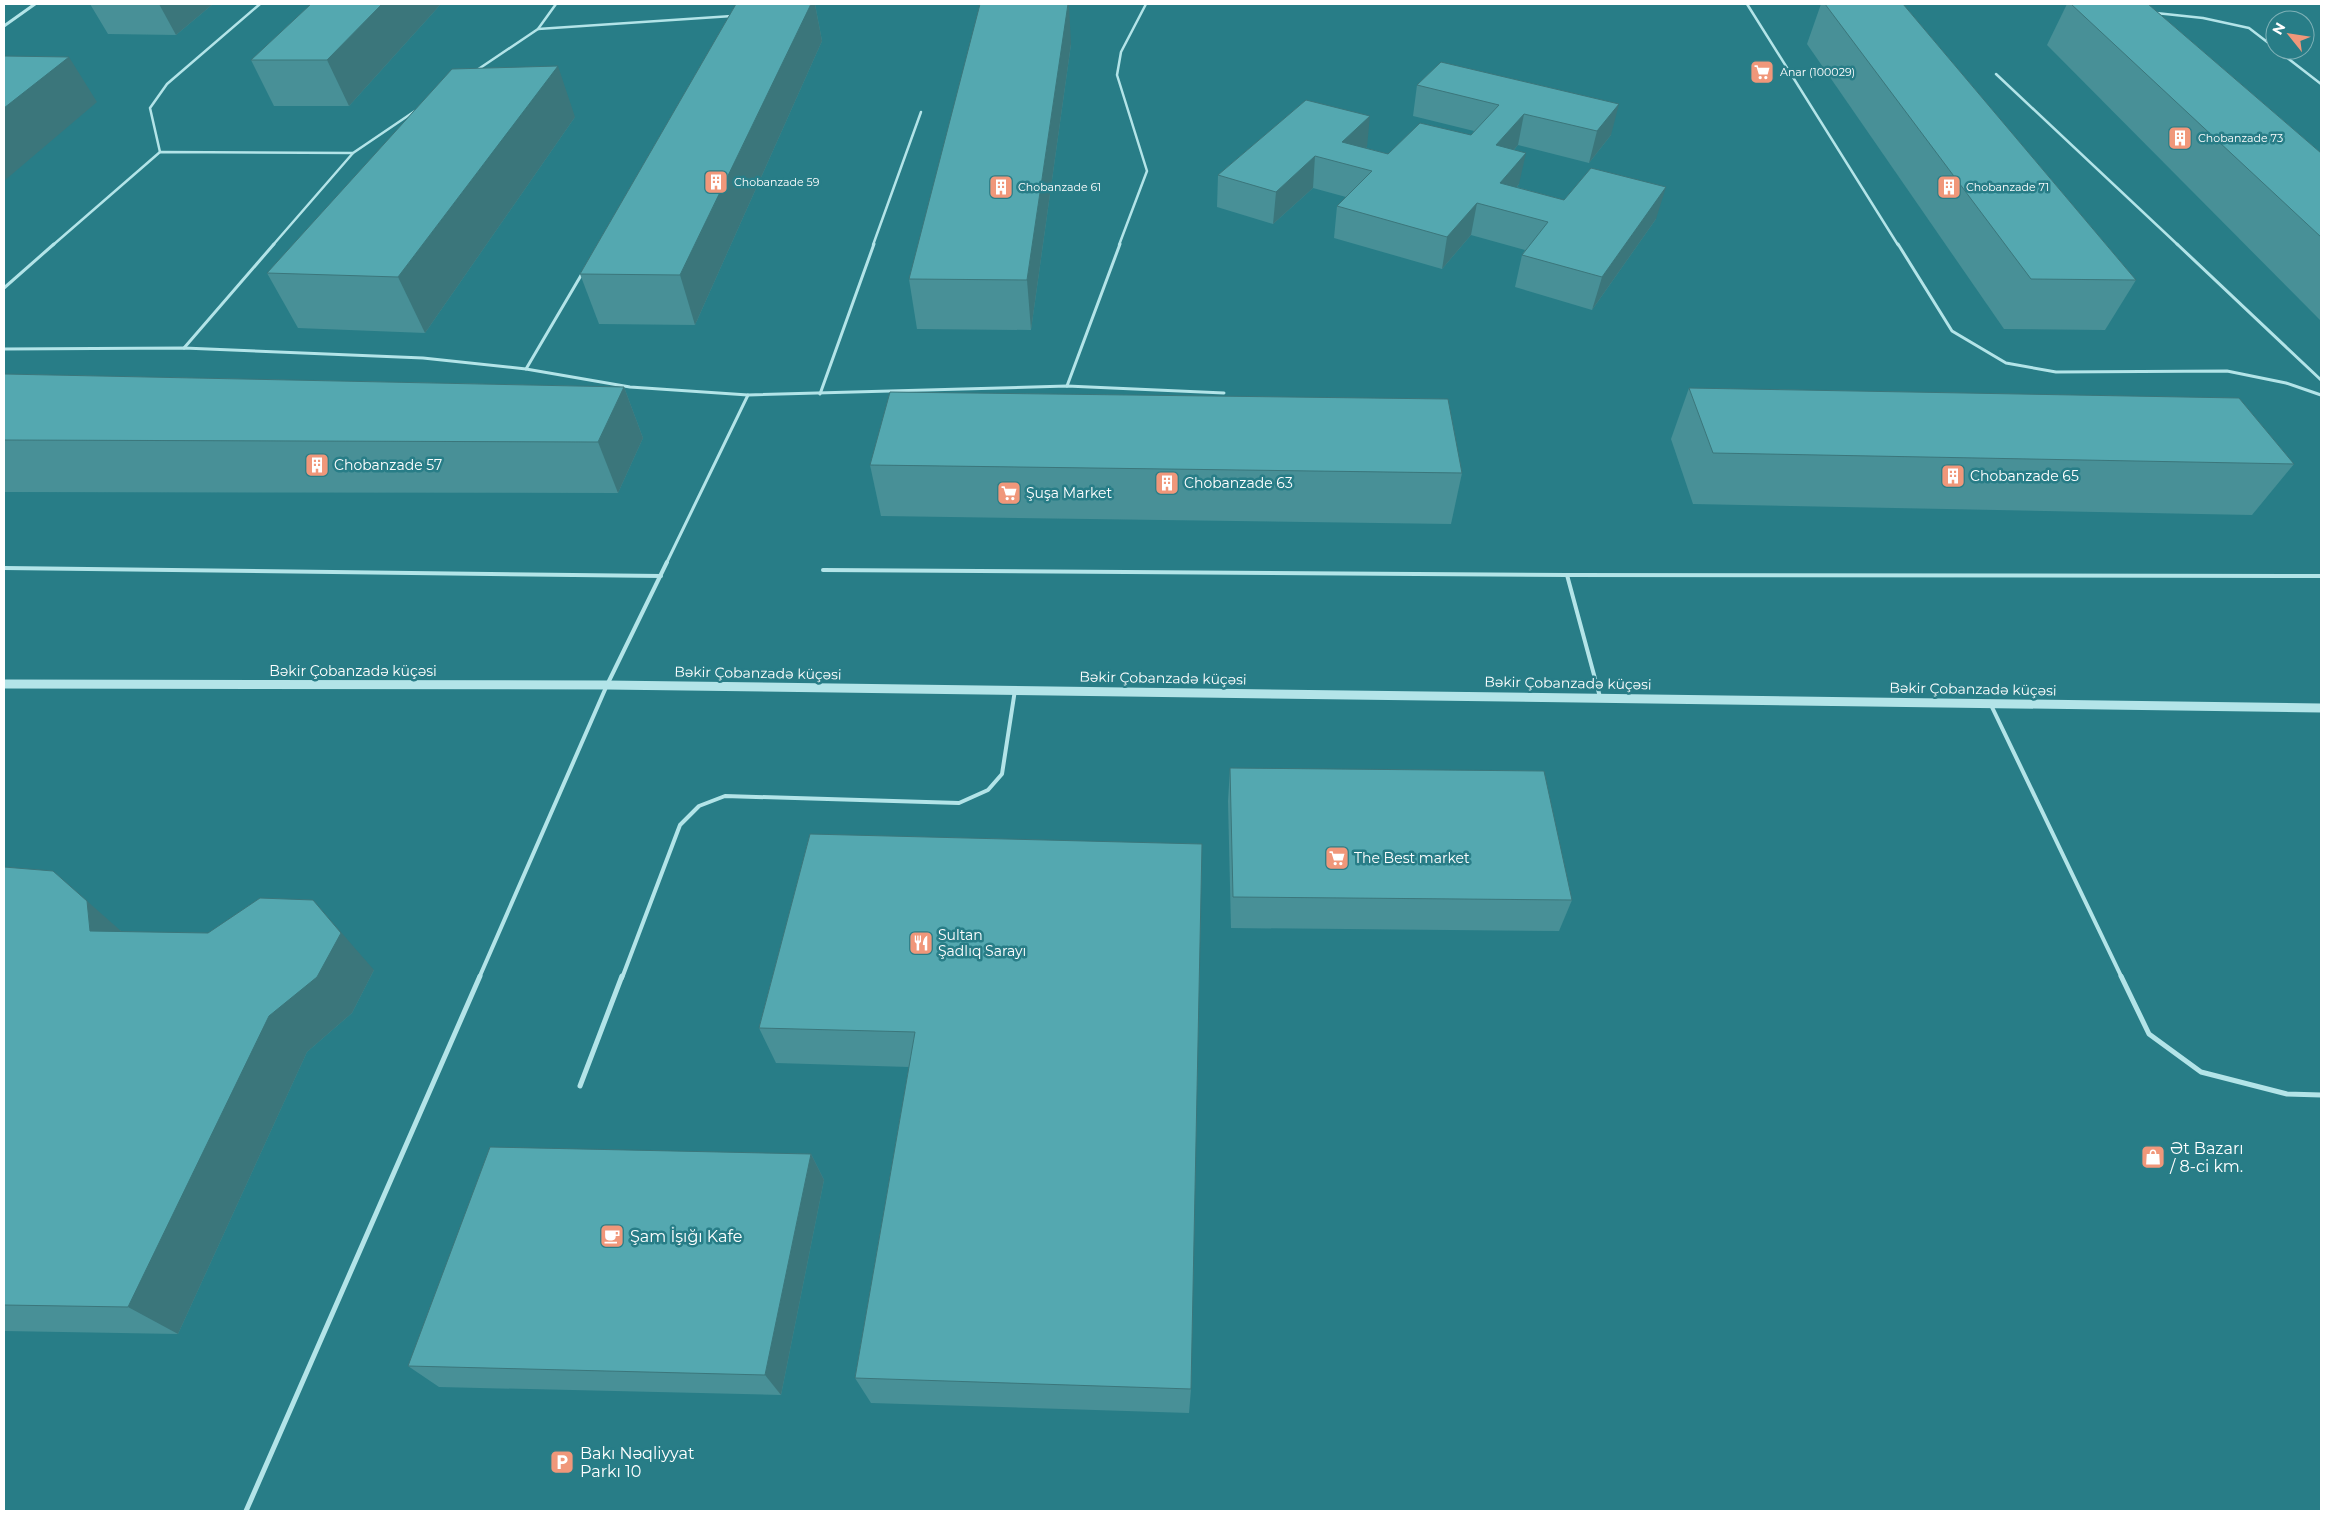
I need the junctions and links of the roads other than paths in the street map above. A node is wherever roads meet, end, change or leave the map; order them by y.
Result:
1 (35, 4) edge
2 (260, 4) edge
3 (556, 4) edge
4 (1146, 4) edge
5 (1747, 4) edge
6 (2155, 13) edge
7 (738, 15) edge
8 (4, 26) edge
9 (538, 29) junction
10 (2265, 40) edge
11 (2290, 60) edge
12 (474, 72) edge
13 (1996, 74) dead end
14 (2321, 84) edge
15 (417, 110) edge
16 (921, 112) dead end
17 (160, 152) junction
18 (352, 153) junction
19 (586, 266) edge
20 (4, 288) edge
21 (184, 348) junction
22 (4, 349) edge
23 (526, 369) junction
24 (2321, 380) edge
25 (1067, 386) junction
26 (1224, 393) dead end
27 (820, 394) junction
28 (2321, 395) edge
29 (748, 396) junction
30 (4, 568) edge
31 (823, 570) dead end
32 (1567, 575) junction
33 (661, 576) junction
34 (2321, 576) edge
35 (4, 684) edge
36 (607, 685) junction
37 (1015, 690) junction
38 (1600, 697) junction
39 (1990, 703) junction
40 (2321, 708) edge
41 (580, 1086) dead end
42 (2321, 1095) edge
43 (246, 1511) edge

1 - 8 street
2 - 17 lane
3 - 9 lane
4 - 25 lane
5 - 28 lane
6 - 10 lane
7 - 9 lane
9 - 12 lane
11 - 14 lane
13 - 24 lane
15 - 18 lane
16 - 27 lane
17 - 18 lane
17 - 20 lane
18 - 21 lane
19 - 23 lane
21 - 22 lane
21 - 23 lane
23 - 29 lane
25 - 26 lane
25 - 27 lane
27 - 29 lane
29 - 33 lane
30 - 33 lane
31 - 32 lane
32 - 34 lane
32 - 38 lane
33 - 36 lane
35 - 36 street, Bəkir Çobanzadə küçəsi
36 - 37 street, Bəkir Çobanzadə küçəsi
36 - 43 lane
37 - 38 street, Bəkir Çobanzadə küçəsi
37 - 41 lane
38 - 39 street, Bəkir Çobanzadə küçəsi
39 - 40 street, Bəkir Çobanzadə küçəsi
39 - 42 lane

